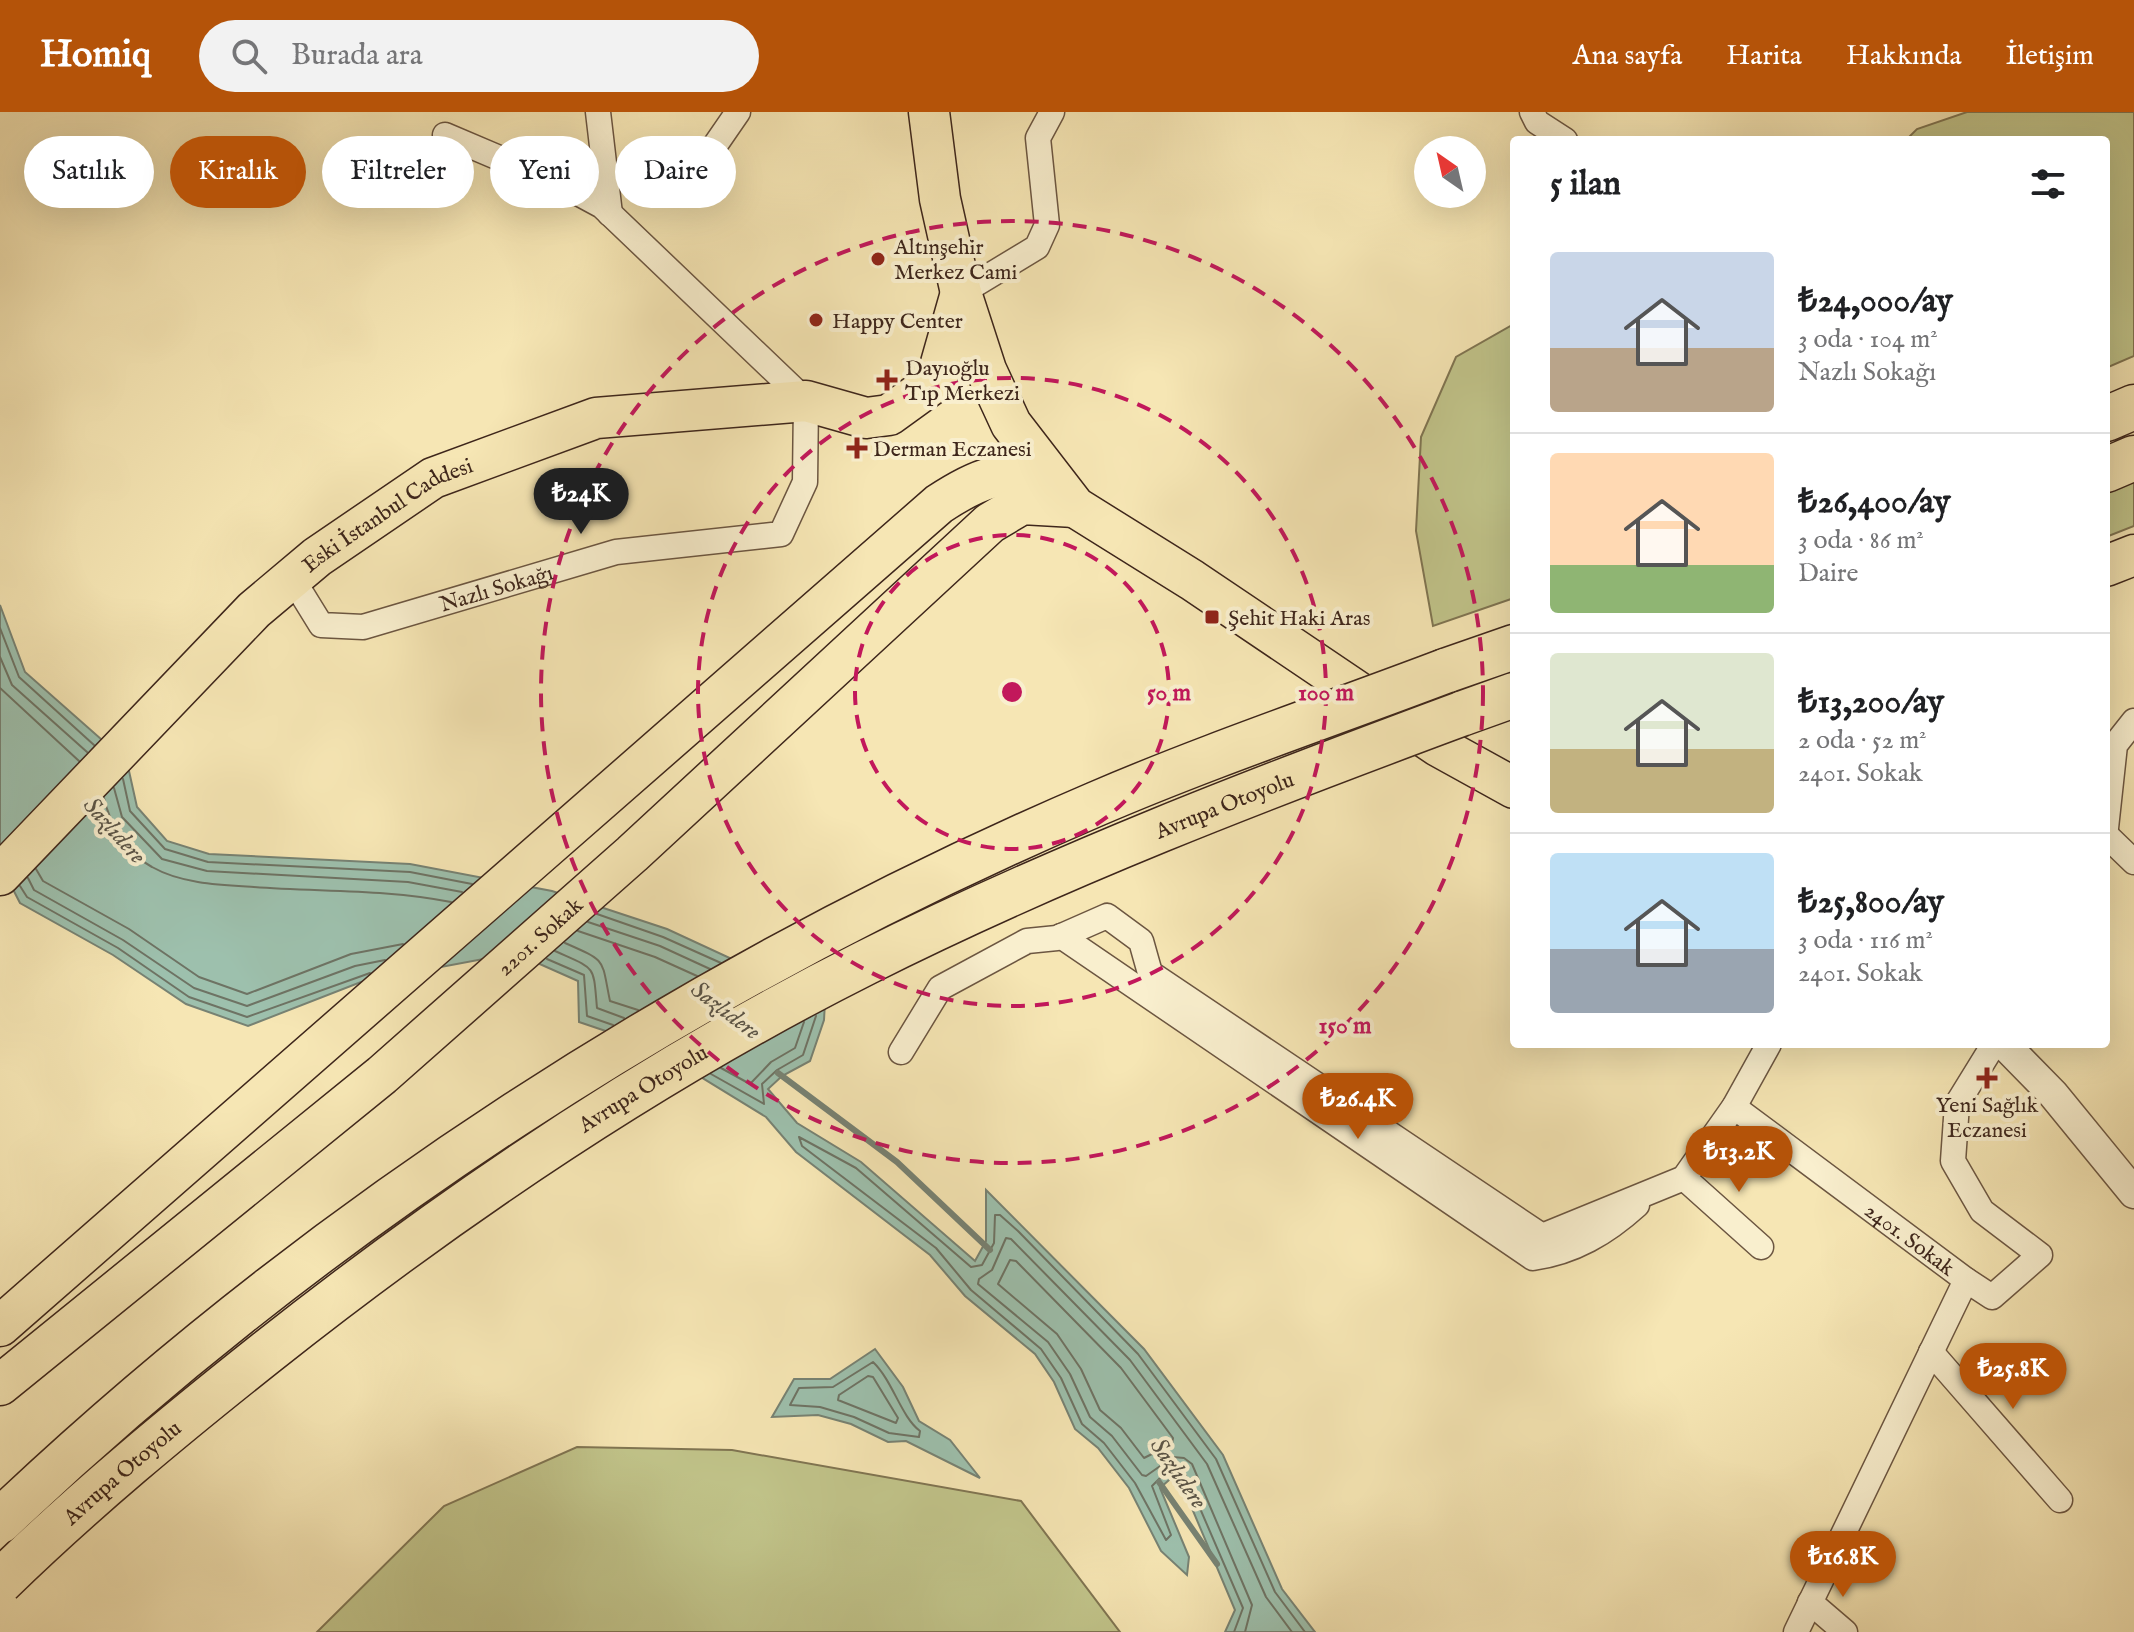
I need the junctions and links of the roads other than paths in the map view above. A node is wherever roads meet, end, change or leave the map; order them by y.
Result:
1 (598, 112) edge
2 (738, 112) edge
3 (929, 112) edge
4 (1052, 112) edge
5 (1532, 112) edge
6 (445, 135) dead end
7 (721, 136) edge
8 (1559, 136) edge
9 (610, 214) junction
10 (961, 293) junction
11 (806, 401) junction
12 (2134, 407) edge
13 (2110, 417) edge
14 (2134, 458) edge
15 (2110, 468) edge
16 (1049, 477) junction
17 (1075, 507) junction
18 (2134, 555) edge
19 (2110, 564) edge
20 (292, 578) junction
21 (1510, 648) edge
22 (1510, 696) edge
23 (2134, 721) edge
24 (2110, 747) edge
25 (1510, 786) edge
26 (2110, 839) edge
27 (2134, 862) edge
28 (0, 875) edge
29 (1061, 936) junction
30 (1767, 1048) edge
31 (1992, 1048) edge
32 (2008, 1048) edge
33 (901, 1052) dead end
34 (1734, 1107) junction
35 (1684, 1178) junction
36 (2134, 1193) edge
37 (1648, 1196) junction
38 (1761, 1247) dead end
39 (1966, 1280) junction
40 (0, 1326) edge
41 (1931, 1352) junction
42 (0, 1385) edge
43 (2060, 1500) dead end
44 (0, 1521) edge
45 (0, 1582) edge
46 (1810, 1602) junction
47 (1796, 1632) edge
48 (1845, 1632) edge

1 - 9 street
2 - 7 street
3 - 10 main road
4 - 10 street
5 - 8 street
6 - 9 street
9 - 11 street
10 - 11 main road, Eski İstanbul Caddesi
10 - 16 main road
11 - 20 main road, Eski İstanbul Caddesi
11 - 20 street, Nazlı Sokağı
12 - 13 highway
14 - 15 highway
16 - 17 main road
16 - 40 main road
17 - 25 main road
17 - 42 main road, 2201. Sokak
18 - 19 main road
20 - 28 main road, Eski İstanbul Caddesi
21 - 44 highway, Avrupa Otoyolu, bridge
22 - 45 highway, Avrupa Otoyolu, bridge
23 - 24 street
26 - 27 street
29 - 33 street
29 - 37 street
29 - 37 street
30 - 34 street
31 - 39 street
32 - 36 street
34 - 35 street
34 - 39 street, 2401. Sokak
35 - 37 street
35 - 38 street
39 - 41 street, 2401. Sokak
41 - 43 street
41 - 46 street, 2401. Sokak
46 - 47 street, 2401. Sokak
46 - 48 street

